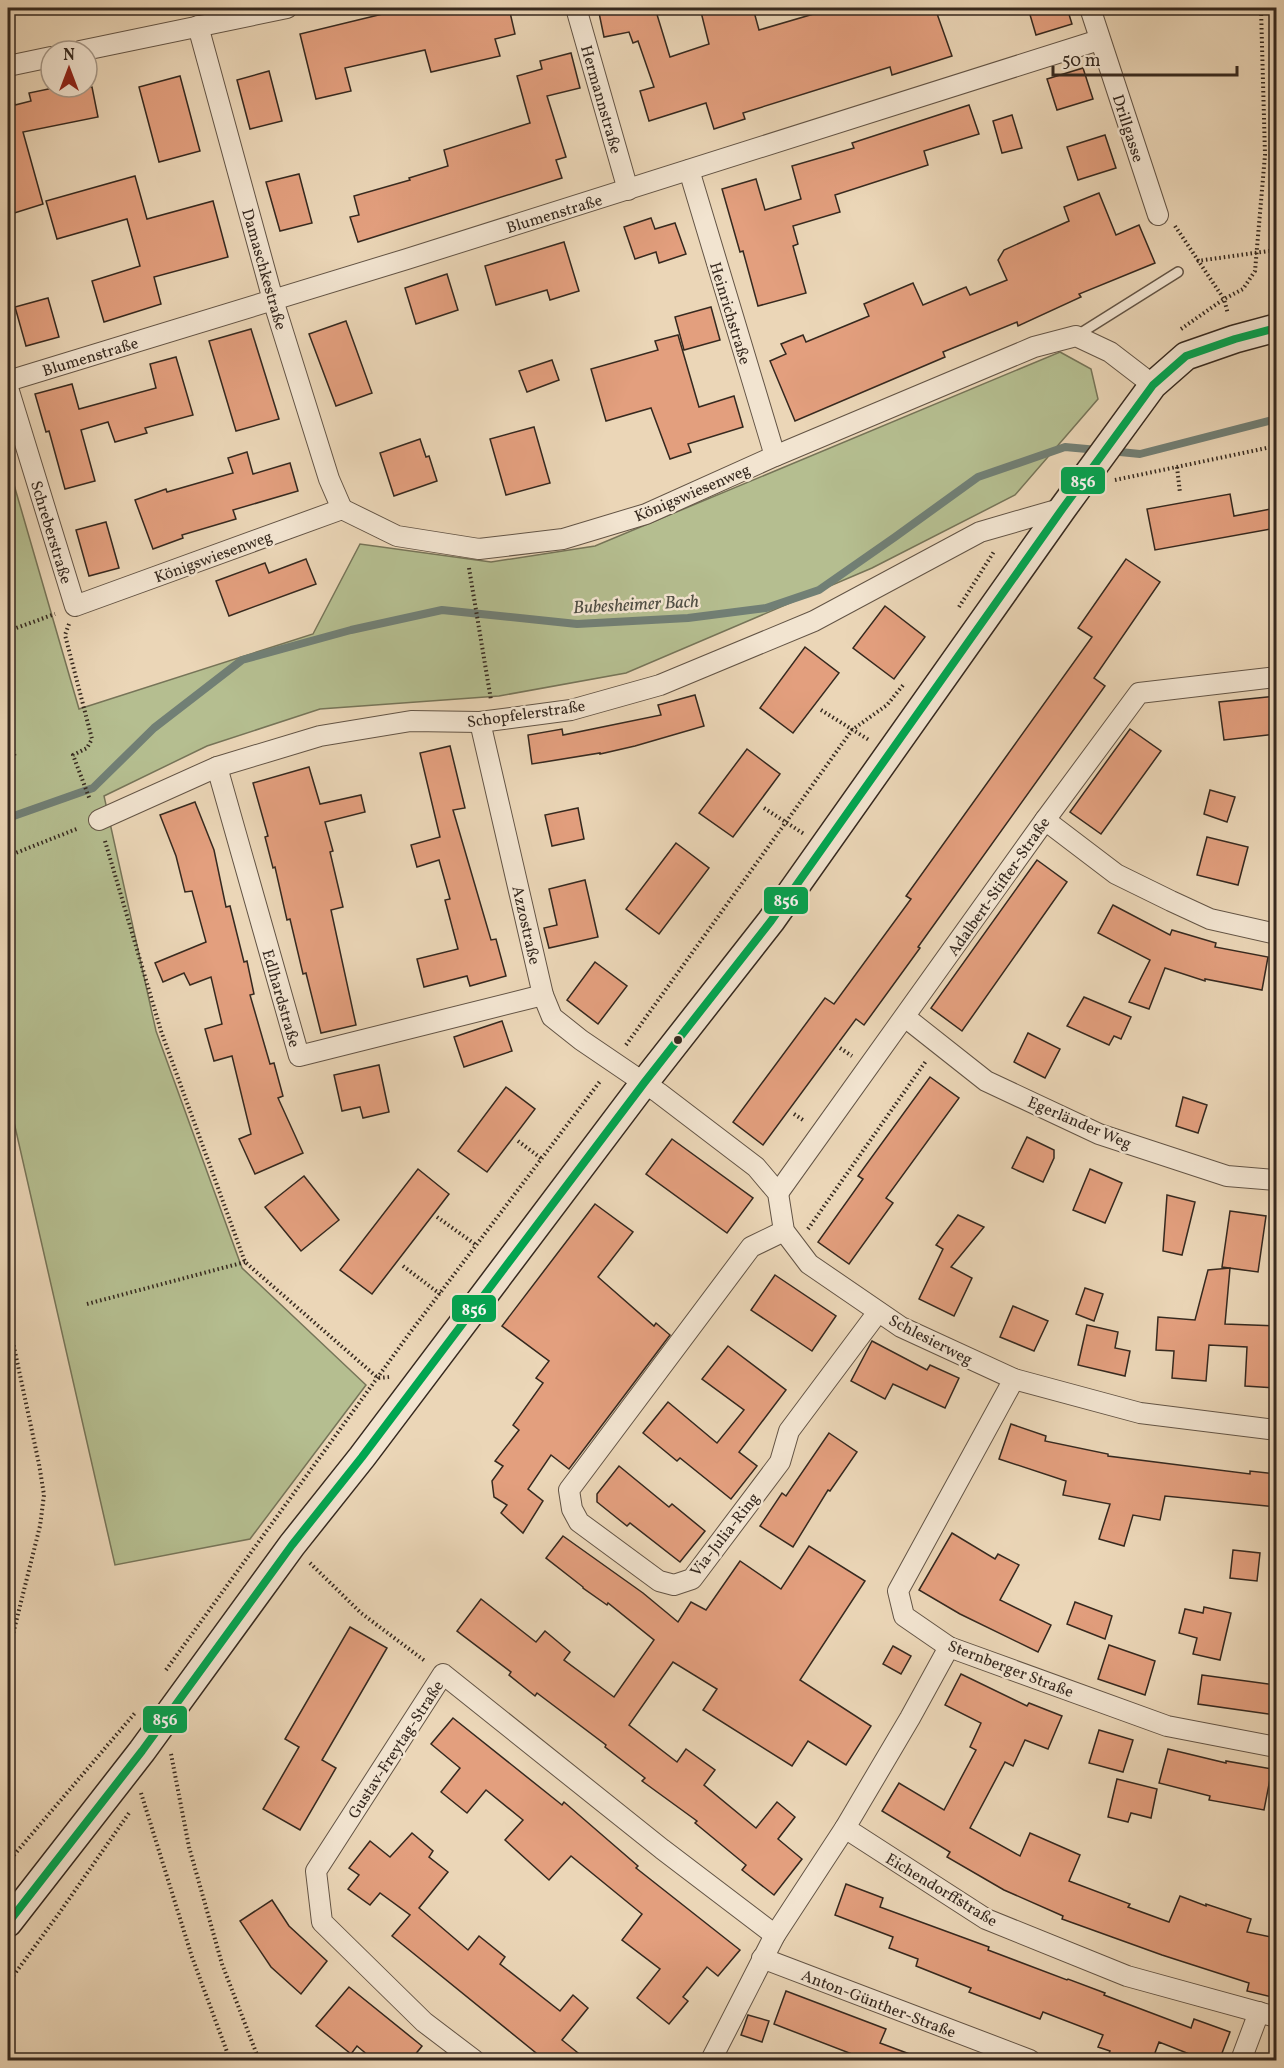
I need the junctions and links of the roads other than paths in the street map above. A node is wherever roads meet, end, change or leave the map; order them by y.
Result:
1 (287, 8) edge
2 (576, 8) edge
3 (1090, 8) edge
4 (198, 26) junction
5 (1100, 40) junction
6 (99, 47) edge
7 (39, 60) edge
8 (8, 66) edge
9 (689, 170) junction
10 (628, 190) junction
11 (1158, 215) road end
12 (1178, 273) dead end
13 (273, 300) junction
14 (1276, 328) edge
15 (1076, 336) junction
16 (8, 381) edge
17 (1153, 386) junction
18 (8, 388) edge
19 (775, 456) junction
20 (1063, 508) junction
21 (342, 509) junction
22 (75, 606) joint
23 (1276, 677) edge
24 (487, 721) junction
25 (217, 767) junction
26 (96, 813) road end
27 (1045, 820) junction
28 (1276, 934) edge
29 (543, 995) junction
30 (905, 1017) junction
31 (644, 1083) junction
32 (1276, 1180) edge
33 (778, 1193) junction
34 (790, 1239) junction
35 (878, 1312) junction
36 (1014, 1379) junction
37 (1276, 1430) edge
38 (950, 1647) junction
39 (1276, 1747) edge
40 (844, 1828) junction
41 (8, 1923) edge
42 (775, 1935) junction
43 (762, 1958) junction
44 (1268, 2015) edge
45 (474, 2061) edge
46 (711, 2061) edge
47 (1030, 2061) edge
48 (1241, 2061) edge

1 - 4 street
2 - 10 street, Hermannstraße
3 - 5 street, Drillgasse
4 - 6 street
4 - 13 street, Damaschkestraße
5 - 9 street, Blumenstraße
5 - 11 street, Drillgasse
7 - 8 street
9 - 10 street, Blumenstraße
9 - 19 street, Heinrichstraße
10 - 13 street, Blumenstraße
12 - 15 lane
13 - 16 street, Blumenstraße
13 - 21 street, Damaschkestraße
14 - 17 main road
15 - 17 street
15 - 19 street, Königswiesenweg
17 - 20 main road
18 - 22 street, Schreberstraße
19 - 21 street, Königswiesenweg
20 - 24 street, Schopfelerstraße
20 - 31 main road
21 - 22 street, Königswiesenweg
23 - 27 street, Adalbert-Stifter-Straße
24 - 25 street, Schopfelerstraße
24 - 29 street, Azzostraße
25 - 26 street, Schopfelerstraße
25 - 29 street, Edlhardstraße
27 - 28 street
27 - 30 street, Adalbert-Stifter-Straße
29 - 31 street, Azzostraße
30 - 32 street, Egerländer Weg
30 - 33 street, Adalbert-Stifter-Straße
31 - 33 street
31 - 41 main road
33 - 34 street
34 - 35 street, Schlesierweg
34 - 35 street, Via-Julia-Ring
35 - 36 street, Schlesierweg
36 - 37 street, Schlesierweg
36 - 38 street, Sternberger Straße
38 - 39 street, Sternberger Straße
38 - 40 street
40 - 42 street
40 - 44 street, Eichendorffstraße
42 - 43 street
42 - 45 street, Gustav-Freytag-Straße
43 - 46 street
43 - 47 street, Anton-Günther-Straße
44 - 48 street

